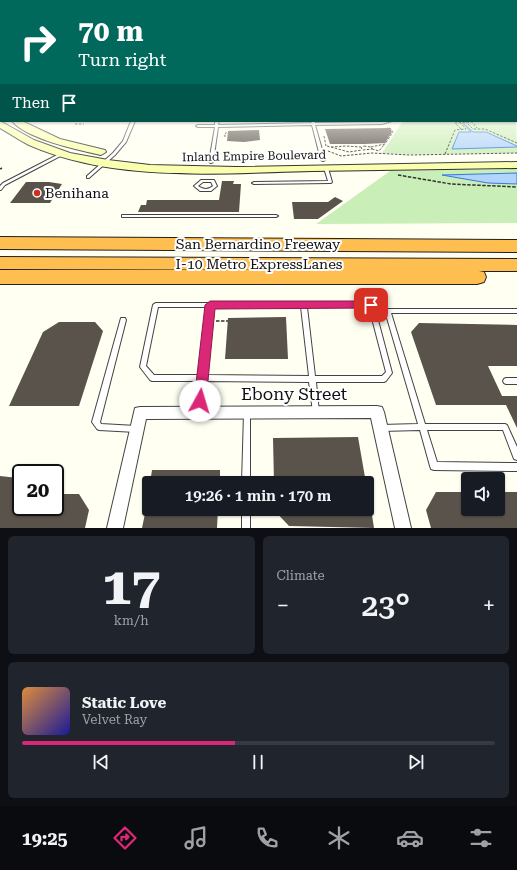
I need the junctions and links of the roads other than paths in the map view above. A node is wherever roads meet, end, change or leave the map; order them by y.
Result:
1 (18, 122) edge
2 (133, 122) edge
3 (217, 122) edge
4 (332, 122) edge
5 (386, 122) edge
6 (266, 123) edge
7 (313, 123) edge
8 (198, 126) dead end
9 (216, 126) junction
10 (1, 127) edge
11 (64, 153) junction
12 (114, 154) junction
13 (517, 157) edge
14 (104, 162) junction
15 (324, 164) junction
16 (517, 165) edge
17 (209, 171) junction
18 (88, 177) dead end
19 (254, 183) dead end
20 (0, 189) edge
21 (124, 216) dead end
22 (276, 216) dead end
23 (0, 242) edge
24 (517, 246) edge
25 (0, 254) edge
26 (517, 256) edge
27 (0, 263) edge
28 (517, 265) edge
29 (0, 277) edge
30 (517, 277) edge
31 (210, 305) junction
32 (304, 305) junction
33 (517, 311) edge
34 (123, 320) dead end
35 (202, 378) junction
36 (312, 378) junction
37 (506, 381) dead end
38 (517, 381) edge
39 (316, 412) junction
40 (199, 413) junction
41 (247, 413) junction
42 (422, 427) junction
43 (381, 428) junction
44 (136, 429) junction
45 (517, 456) edge
46 (517, 467) edge
47 (246, 476) edge
48 (246, 516) edge
49 (115, 528) edge
50 (246, 528) edge
51 (403, 528) edge

1 - 12 main road, Inland Empire Boulevard
2 - 12 lane
3 - 9 lane
4 - 5 lane
4 - 7 lane
6 - 7 lane
6 - 9 lane
7 - 15 lane
8 - 9 lane
9 - 17 lane
10 - 11 main road, Inland Empire Boulevard
11 - 14 main road, Inland Empire Boulevard
11 - 20 lane
12 - 14 lane
12 - 17 main road, Inland Empire Boulevard
13 - 15 main road, Inland Empire Boulevard
14 - 17 main road, Inland Empire Boulevard
14 - 18 lane
15 - 16 main road, Inland Empire Boulevard
15 - 17 main road, Inland Empire Boulevard
15 - 19 lane
21 - 22 lane
23 - 24 highway, San Bernardino Freeway
25 - 26 highway, I-10 Metro ExpressLanes
27 - 28 highway, I-10 Metro ExpressLanes
29 - 30 highway
31 - 32 lane
31 - 35 lane
31 - 35 lane
32 - 36 lane
32 - 36 lane
33 - 42 lane
34 - 44 lane
35 - 36 lane
35 - 40 lane
36 - 39 lane
37 - 38 lane
39 - 41 street, Ebony Street
39 - 43 street, Ebony Street
40 - 41 street, Ebony Street
40 - 44 street, Ebony Street
41 - 47 lane
42 - 43 lane
42 - 45 lane
42 - 46 lane
43 - 51 street
44 - 49 street
48 - 50 lane

